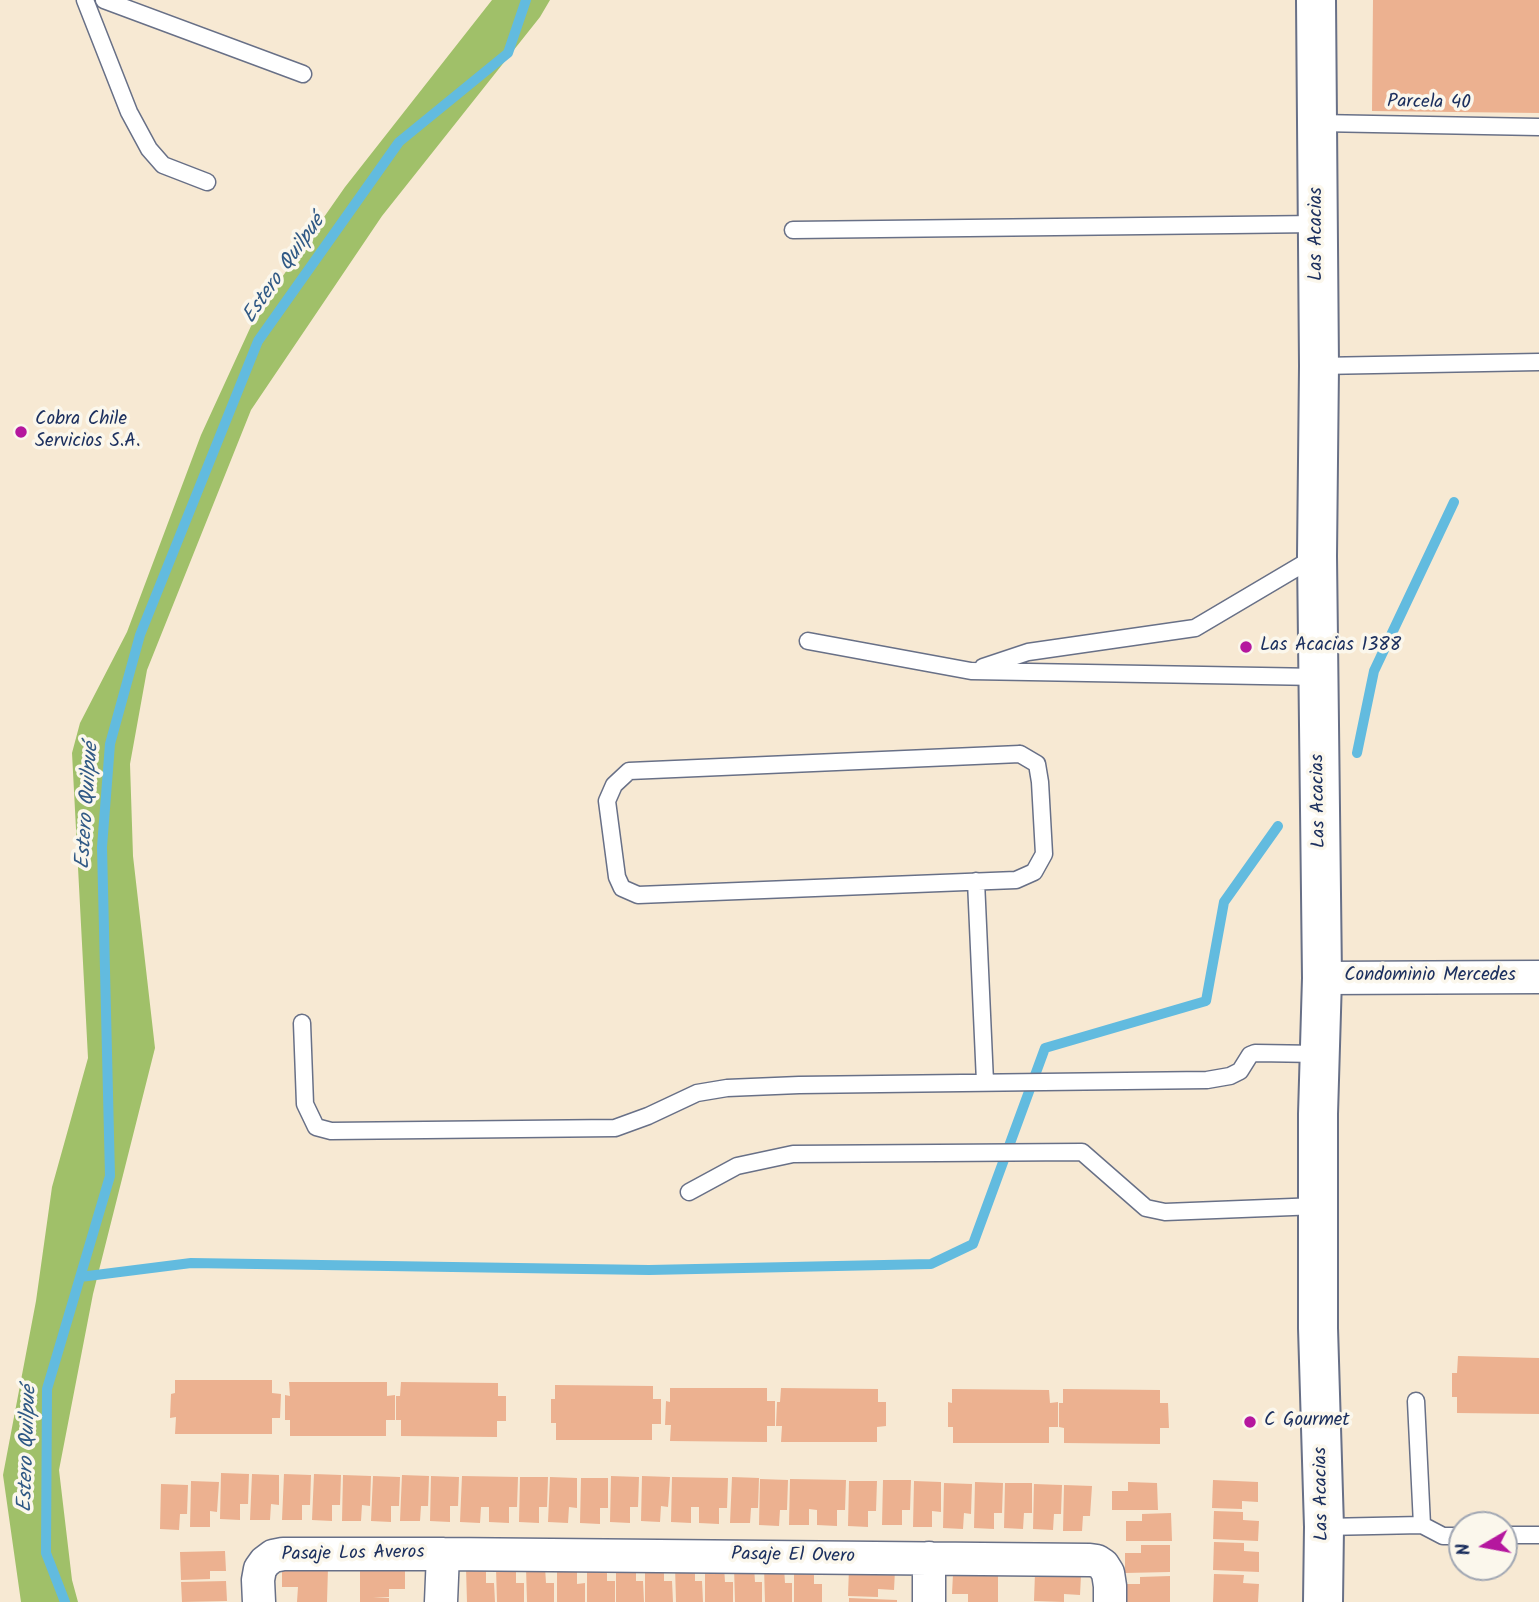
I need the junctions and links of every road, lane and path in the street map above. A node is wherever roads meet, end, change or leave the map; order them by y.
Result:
1 (85, 0) edge
2 (104, 0) edge
3 (1316, 0) edge
4 (303, 74) dead end
5 (1318, 123) junction
6 (1539, 127) edge
7 (207, 181) dead end
8 (1318, 224) junction
9 (793, 230) dead end
10 (1539, 362) edge
11 (1319, 366) junction
12 (1317, 556) junction
13 (808, 641) dead end
14 (971, 671) junction
15 (1319, 677) junction
16 (976, 881) junction
17 (1539, 977) edge
18 (1322, 978) junction
19 (302, 1023) dead end
20 (1320, 1054) junction
21 (985, 1082) junction
22 (690, 1192) dead end
23 (1318, 1206) junction
24 (1416, 1401) dead end
25 (1422, 1525) junction
26 (1324, 1527) junction
27 (1518, 1535) edge
28 (1539, 1535) edge
29 (1448, 1536) edge
30 (443, 1554) junction
31 (929, 1559) junction
32 (259, 1602) edge
33 (441, 1602) edge
34 (929, 1602) edge
35 (1110, 1602) edge
36 (1323, 1602) edge

1 - 7 lane
2 - 4 lane
3 - 5 street, Las Acacias
5 - 6 lane, Parcela 40
5 - 8 street, Las Acacias
8 - 9 lane
8 - 11 street, Las Acacias
10 - 11 lane
11 - 12 street, Las Acacias
12 - 14 lane
12 - 15 street, Las Acacias
13 - 14 lane
14 - 15 lane
15 - 18 street, Las Acacias
16 - 16 lane
16 - 21 lane
17 - 18 street, Condominio Mercedes
18 - 20 street, Las Acacias
19 - 21 lane
20 - 21 lane
20 - 23 street, Las Acacias
22 - 23 lane
23 - 26 street, Las Acacias
24 - 25 lane
25 - 26 lane
25 - 29 lane
26 - 36 street, Las Acacias
27 - 28 lane
30 - 31 street, Pasaje El Overo
30 - 32 street, Pasaje Los Averos
30 - 33 street
31 - 34 street
31 - 35 street, Pasaje El Overo

